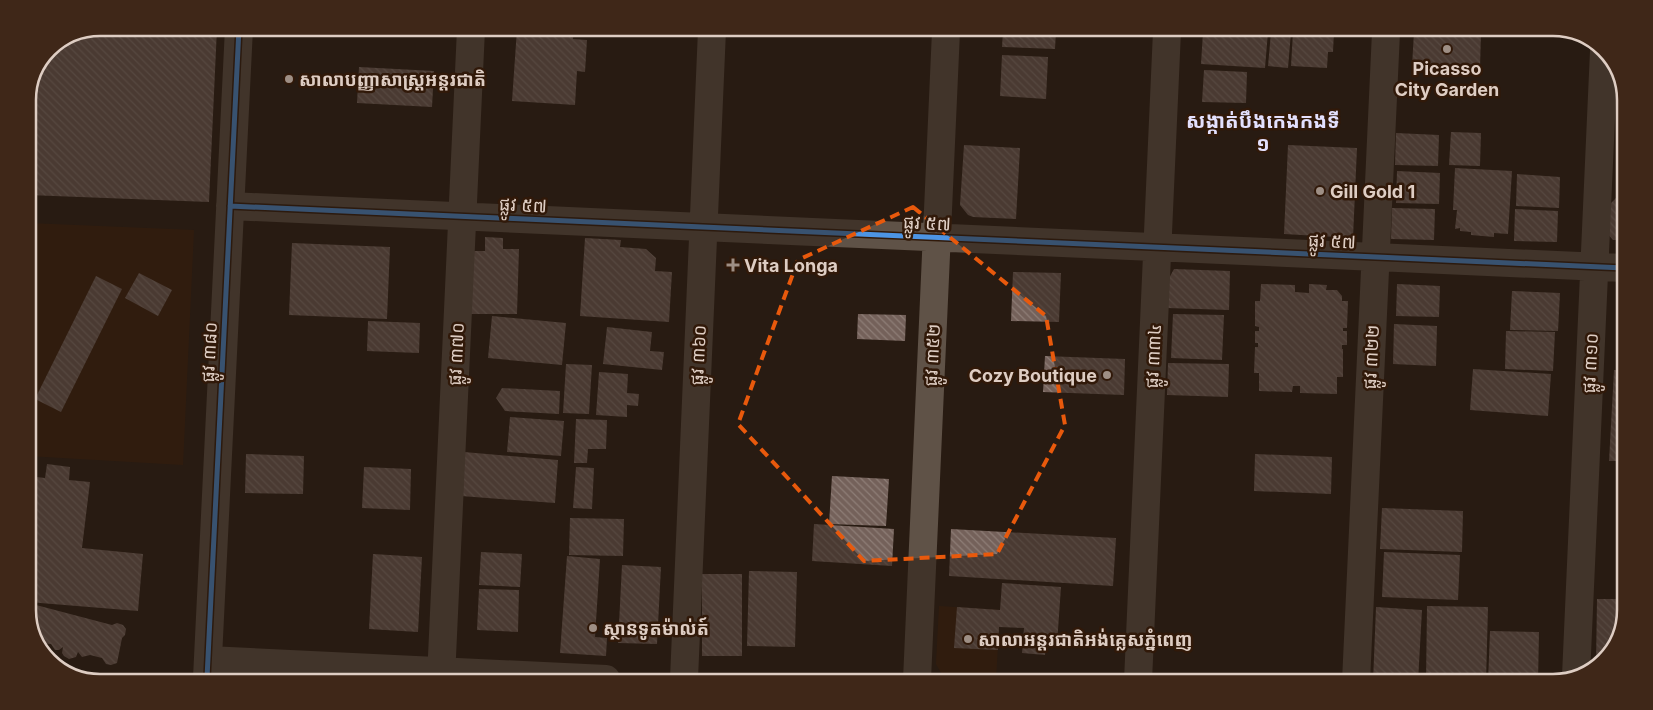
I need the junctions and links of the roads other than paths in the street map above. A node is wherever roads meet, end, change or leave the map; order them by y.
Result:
1 (239, 36) edge
2 (471, 36) edge
3 (712, 36) edge
4 (946, 36) edge
5 (1167, 36) edge
6 (1386, 36) edge
7 (1604, 61) edge
8 (230, 206) junction
9 (462, 216) junction
10 (704, 227) junction
11 (937, 237) junction
12 (1158, 247) junction
13 (1376, 257) junction
14 (1594, 267) junction
15 (1617, 268) edge
16 (207, 669) edge
17 (1576, 669) edge
18 (402, 674) edge
19 (441, 674) edge
20 (684, 674) edge
21 (917, 674) edge
22 (1138, 674) edge
23 (1356, 674) edge

1 - 8 street, ផ្លូវ ៣៨០
2 - 9 street, ផ្លូវ ៣៧០
3 - 10 street, ផ្លូវ ៣៦០
4 - 11 street, ផ្លូវ ៣៥២
5 - 12 street, ផ្លូវ ៣៣៤
6 - 13 street, ផ្លូវ ៣២២
7 - 14 street, ផ្លូវ ៣១០
8 - 9 street, ផ្លូវ ៥៧
8 - 16 street, ផ្លូវ ៣៨០
9 - 10 street, ផ្លូវ ៥៧
9 - 19 street, ផ្លូវ ៣៧០
10 - 11 street, ផ្លូវ ៥៧
10 - 20 street, ផ្លូវ ៣៦០
11 - 12 street, ផ្លូវ ៥៧
11 - 21 street, ផ្លូវ ៣៥២
12 - 13 street, ផ្លូវ ៥៧
12 - 22 street, ផ្លូវ ៣៣៤
13 - 14 street, ផ្លូវ ៥៧
13 - 23 street, ផ្លូវ ៣២២
14 - 15 street, ផ្លូវ ៥៧
14 - 17 street, ផ្លូវ ៣១០
16 - 18 street

